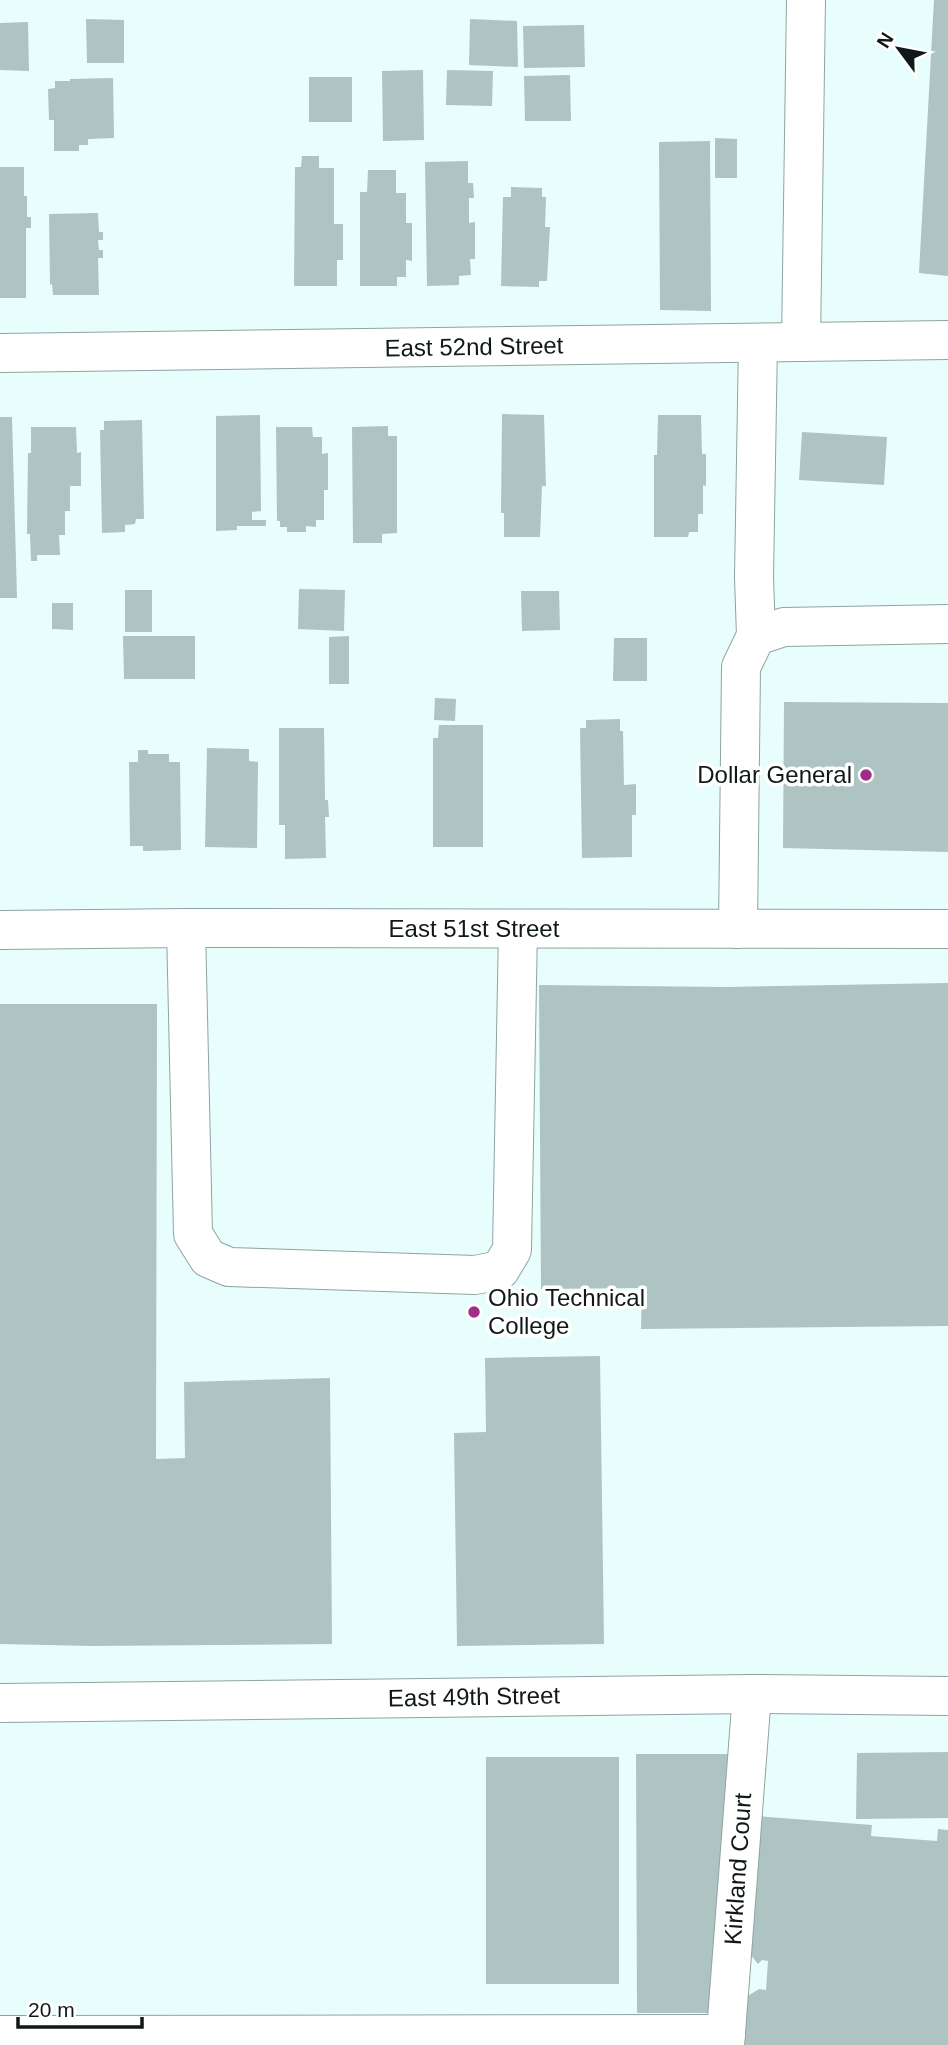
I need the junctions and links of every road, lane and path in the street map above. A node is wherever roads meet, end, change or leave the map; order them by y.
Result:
1 (806, 0) edge
2 (948, 340) edge
3 (801, 342) junction
4 (758, 343) junction
5 (0, 353) edge
6 (948, 624) edge
7 (756, 636) junction
8 (186, 928) junction
9 (518, 929) junction
10 (738, 929) junction
11 (948, 929) edge
12 (0, 930) edge
13 (752, 1694) junction
14 (948, 1696) edge
15 (0, 1703) edge
16 (0, 2035) edge
17 (725, 2040) edge

1 - 3 street
2 - 3 street, East 52nd Street
3 - 4 street, East 52nd Street
4 - 5 street, East 52nd Street
4 - 7 street
6 - 7 street
7 - 10 street
8 - 9 street, East 51st Street
8 - 9 street
8 - 12 street, East 51st Street
9 - 10 street, East 51st Street
10 - 11 street, East 51st Street
13 - 14 street, East 49th Street
13 - 15 street, East 49th Street
13 - 17 street, Kirkland Court
16 - 17 street

